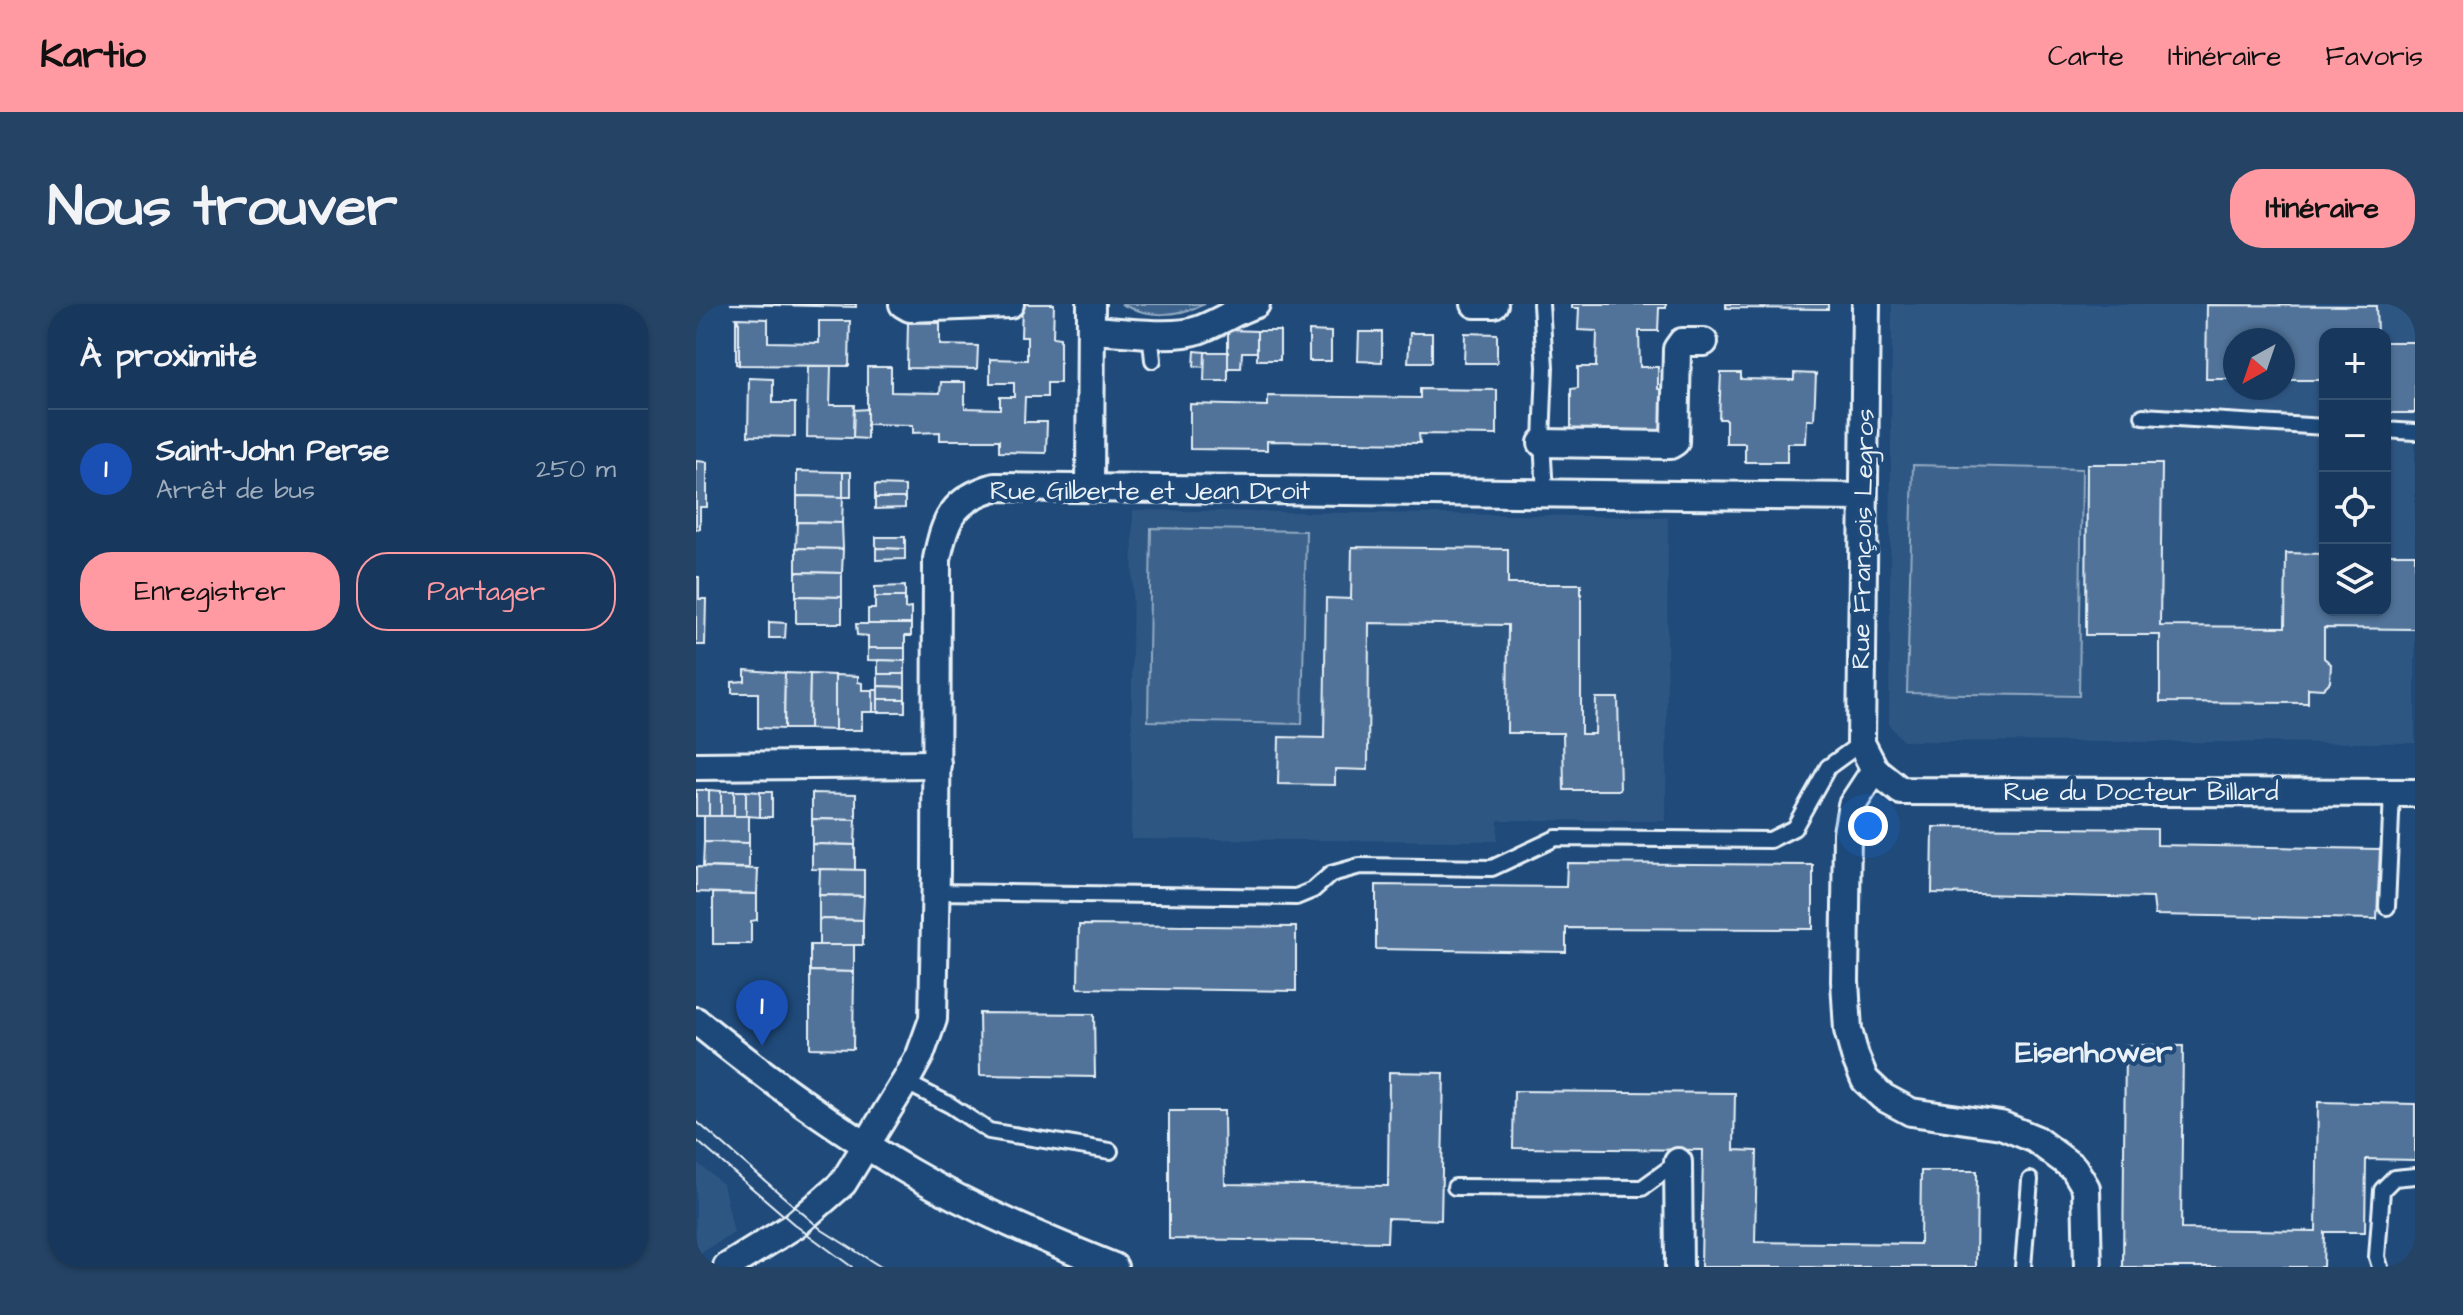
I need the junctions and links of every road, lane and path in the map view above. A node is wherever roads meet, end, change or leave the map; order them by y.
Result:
1 (903, 304) edge
2 (1010, 304) edge
3 (1256, 304) edge
4 (1475, 304) edge
5 (1494, 304) edge
6 (1541, 304) edge
7 (1866, 304) edge
8 (1091, 317) edge
9 (1150, 332) junction
10 (1704, 342) dead end
11 (1153, 360) dead end
12 (2143, 416) dead end
13 (2319, 427) edge
14 (2391, 430) edge
15 (2415, 432) edge
16 (1542, 443) junction
17 (1090, 488) junction
18 (1545, 493) junction
19 (1863, 497) junction
20 (1861, 743) junction
21 (937, 764) junction
22 (696, 766) edge
23 (1875, 770) junction
24 (2404, 793) edge
25 (936, 892) junction
26 (2387, 907) dead end
27 (696, 1021) edge
28 (905, 1082) junction
29 (867, 1145) junction
30 (1110, 1151) dead end
31 (1678, 1162) joint
32 (2415, 1176) edge
33 (2030, 1180) dead end
34 (1455, 1187) dead end
35 (727, 1267) edge
36 (1114, 1267) edge
37 (1679, 1267) edge
38 (2023, 1267) edge
39 (2088, 1267) edge
40 (2380, 1267) edge

1 - 2 street
3 - 9 street
4 - 5 street
6 - 16 lane
7 - 19 street, Rue François Legros
8 - 9 street
8 - 17 street
9 - 11 lane
10 - 16 street
12 - 13 lane
14 - 15 lane
16 - 18 lane
17 - 18 street, Rue Gilberte et Jean Droit
17 - 21 street, Rue Gilberte et Jean Droit
18 - 19 street, Rue Gilberte et Jean Droit
19 - 20 street, Rue François Legros
20 - 23 street, Rue François Legros
20 - 25 lane
21 - 22 street
21 - 25 street, Rue Gilberte et Jean Droit
23 - 24 street, Rue du Docteur Billard
23 - 39 street
24 - 26 lane
25 - 28 street, Rue Gilberte et Jean Droit
27 - 29 street
28 - 29 street, Rue Gilberte et Jean Droit
28 - 30 lane
29 - 35 street, Rue Gilberte et Jean Droit
29 - 36 street
31 - 34 lane
31 - 37 street
32 - 40 lane
33 - 38 lane

